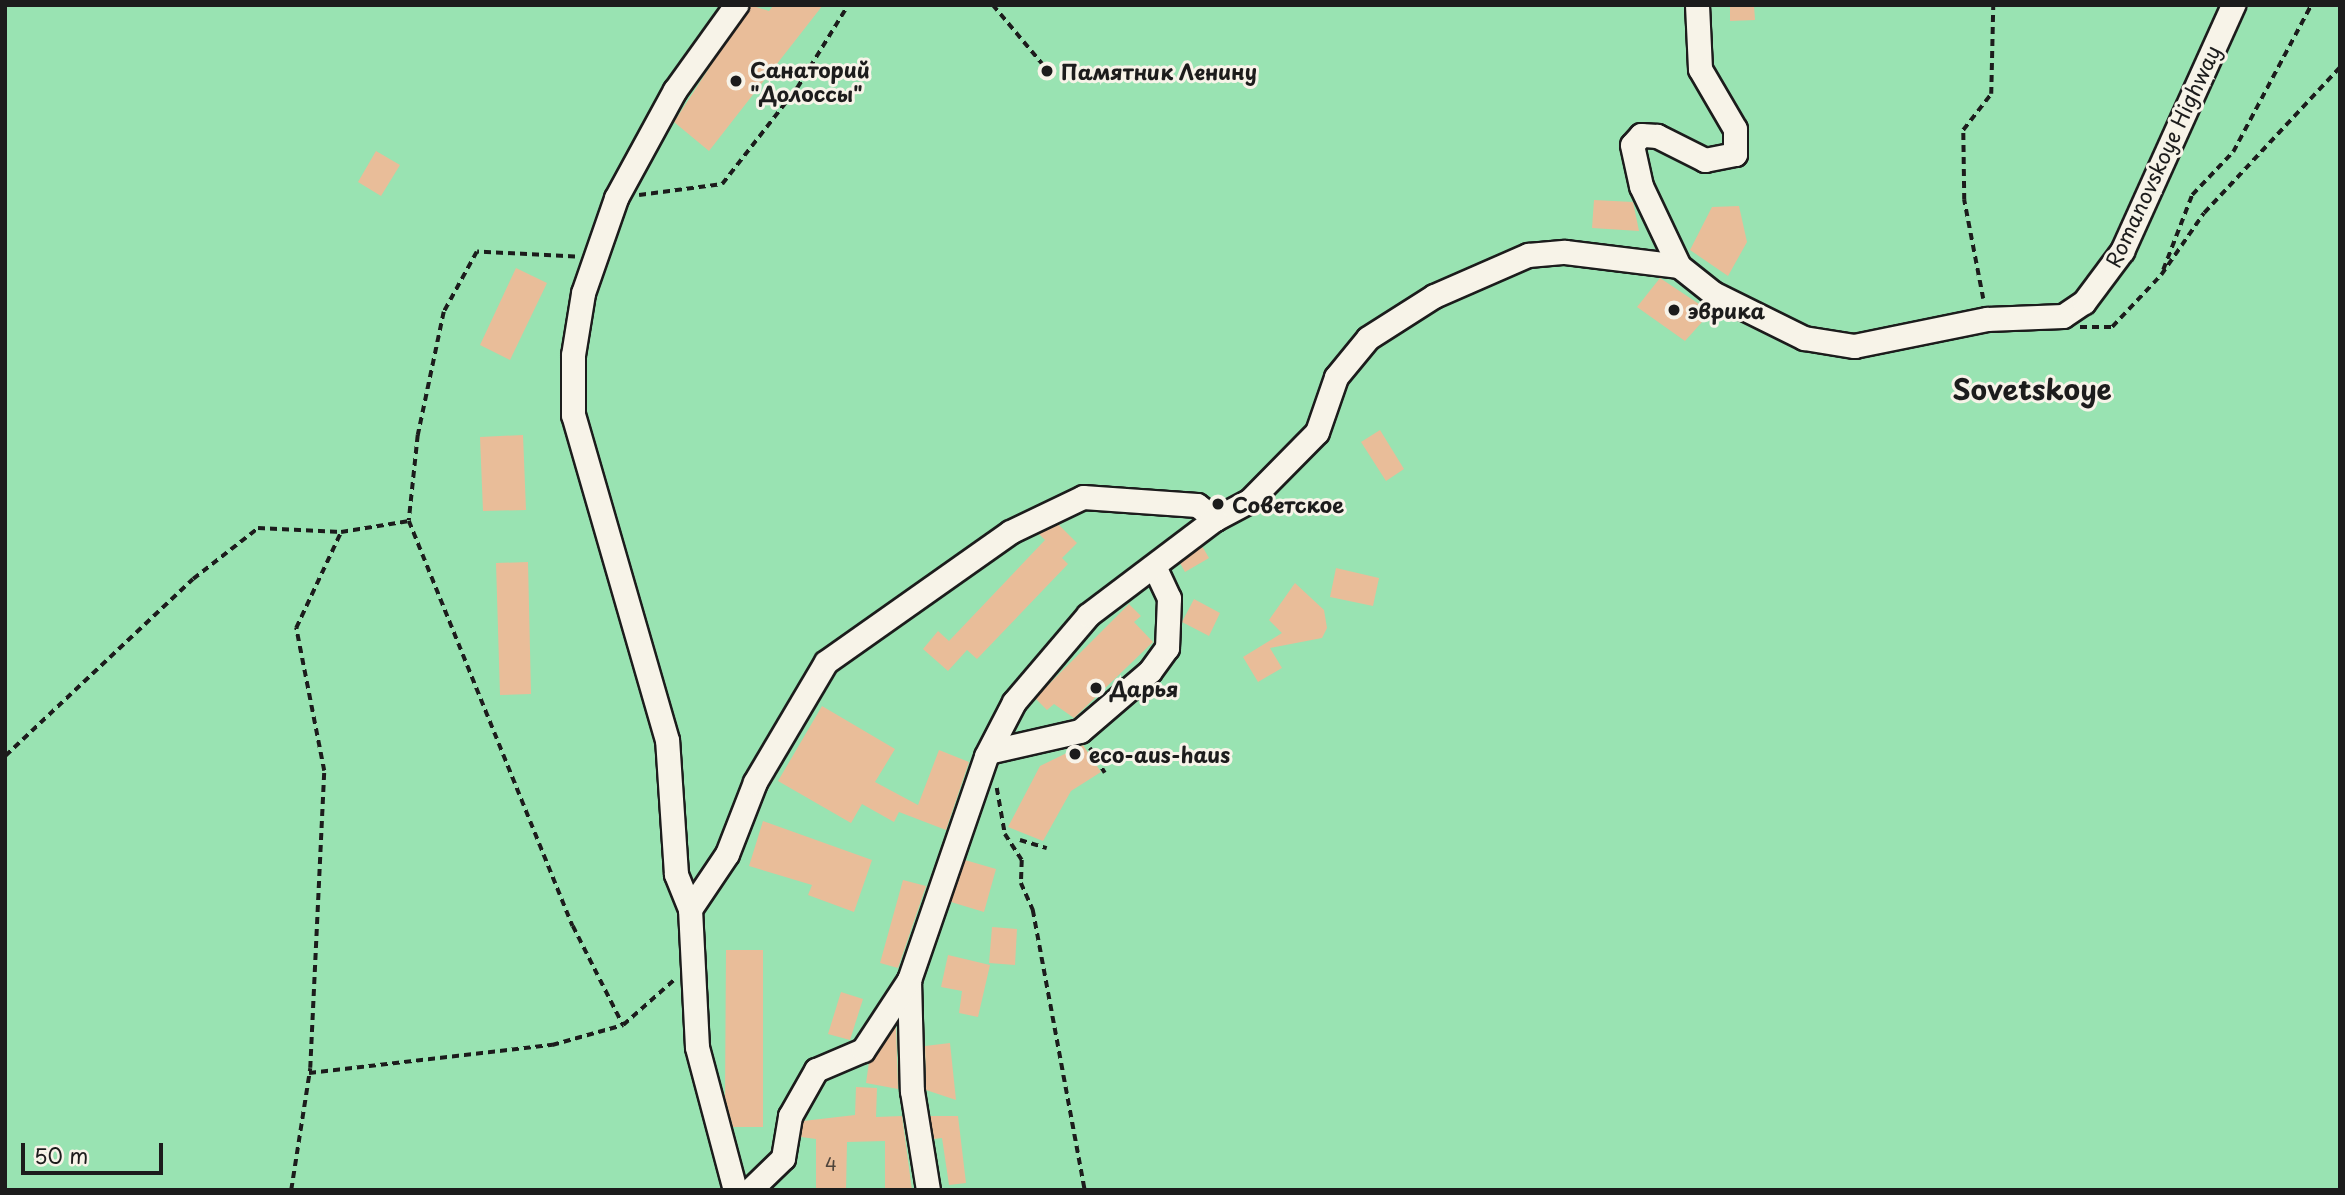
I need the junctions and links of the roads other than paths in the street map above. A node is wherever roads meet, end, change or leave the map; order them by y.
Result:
1 (736, 5) edge
2 (1697, 5) edge
3 (2234, 5) edge
4 (1679, 266) junction
5 (1215, 519) junction
6 (1154, 566) junction
7 (989, 754) junction
8 (690, 909) junction
9 (909, 980) junction
10 (735, 1190) edge
11 (750, 1190) edge
12 (928, 1190) edge

1 - 8 street
2 - 4 street
3 - 4 street, Romanovskoye Highway
4 - 5 street
5 - 6 street
5 - 8 street
6 - 7 street
6 - 7 street
7 - 9 street
8 - 10 street
9 - 11 street
9 - 12 street

